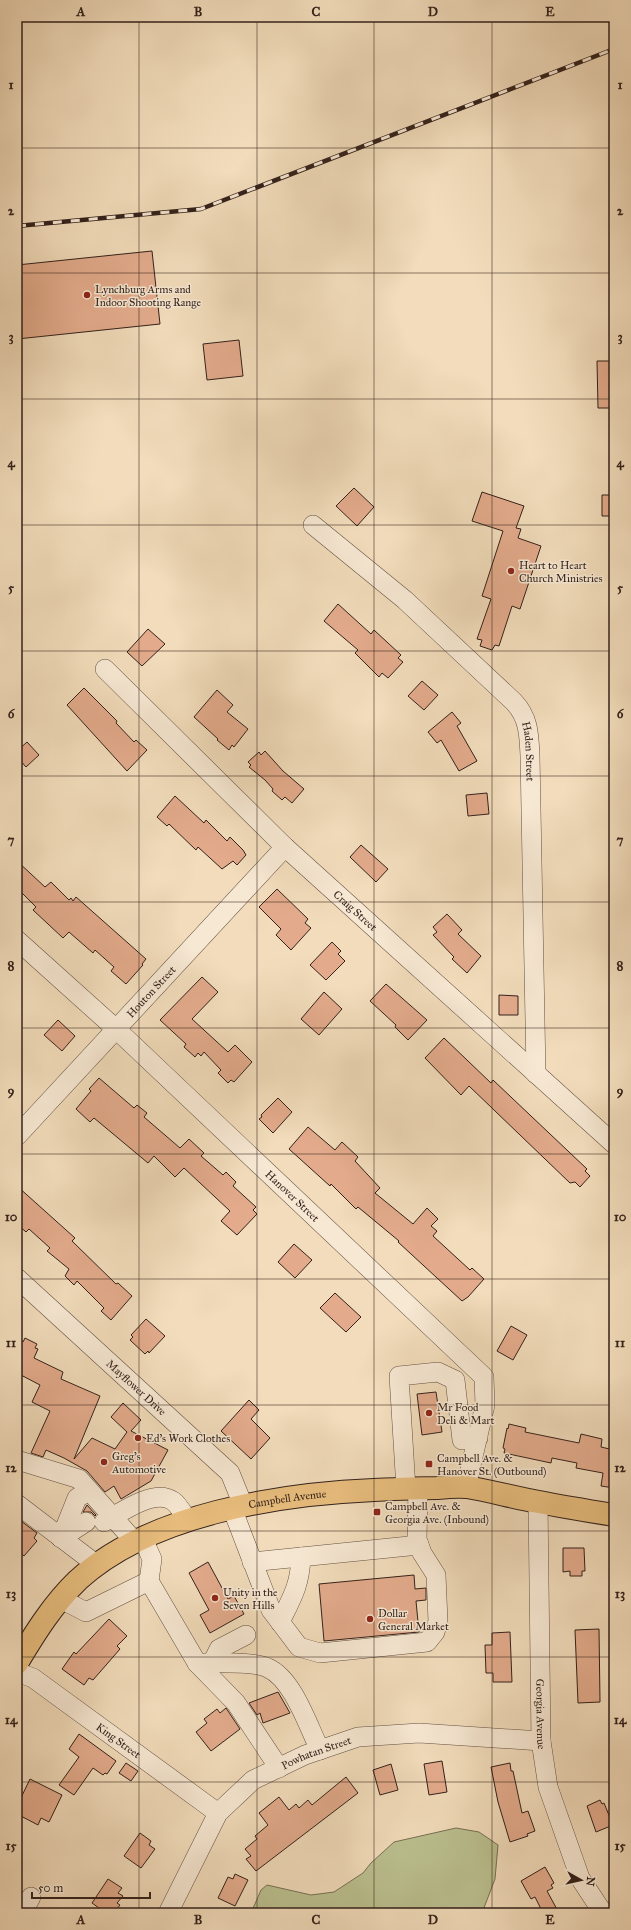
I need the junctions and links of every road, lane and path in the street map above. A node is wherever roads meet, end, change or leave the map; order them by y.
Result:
1 (313, 525) dead end
2 (105, 669) dead end
3 (285, 847) junction
4 (17, 940) edge
5 (116, 1029) junction
6 (536, 1074) junction
7 (17, 1136) edge
8 (614, 1144) edge
9 (19, 1287) edge
10 (478, 1438) junction
11 (17, 1460) edge
12 (466, 1487) junction
13 (412, 1489) junction
14 (89, 1490) junction
15 (538, 1502) junction
16 (17, 1504) edge
17 (237, 1506) junction
18 (614, 1515) edge
19 (100, 1519) junction
20 (188, 1522) junction
21 (65, 1541) junction
22 (139, 1541) junction
23 (419, 1545) junction
24 (301, 1557) junction
25 (252, 1562) junction
26 (97, 1564) junction
27 (149, 1581) junction
28 (61, 1599) junction
29 (280, 1622) junction
30 (246, 1635) dead end
31 (17, 1663) edge
32 (205, 1663) junction
33 (17, 1672) edge
34 (541, 1741) junction
35 (320, 1750) junction
36 (279, 1768) junction
37 (218, 1813) junction
38 (168, 1913) edge
39 (603, 1913) edge

1 - 6 street, Haden Street
2 - 3 street, Craig Street
3 - 5 street, Houton Street
3 - 6 street, Craig Street
4 - 5 street, Hanover Street
5 - 7 street, Houton Street
5 - 10 street, Hanover Street
6 - 8 street, Craig Street
9 - 17 street, Mayflower Drive
10 - 12 street, Hanover Street
10 - 13 street
11 - 14 street
12 - 13 main road, Campbell Avenue
12 - 15 main road, Campbell Avenue
13 - 17 main road, Campbell Avenue
13 - 23 street
14 - 19 street
14 - 21 street
15 - 18 main road, Campbell Avenue
15 - 34 street, Georgia Avenue
16 - 21 street
17 - 20 main road, Campbell Avenue
17 - 25 street, Mayflower Drive
19 - 20 street
19 - 21 street
19 - 22 street
20 - 22 main road, Campbell Avenue
21 - 26 street
22 - 26 main road, Campbell Avenue
22 - 27 street
23 - 24 street
23 - 29 street, Mayflower Drive
24 - 25 street
24 - 29 street
25 - 29 street, Mayflower Drive
26 - 28 main road, Campbell Avenue
27 - 28 street
27 - 32 street
28 - 31 main road, Campbell Avenue
30 - 32 street
32 - 35 street
32 - 36 street
33 - 37 street, King Street
34 - 35 street, Powhatan Street
34 - 39 street, Georgia Avenue
35 - 36 street, Powhatan Street
36 - 37 street, Powhatan Street
37 - 38 street, Powhatan Street

